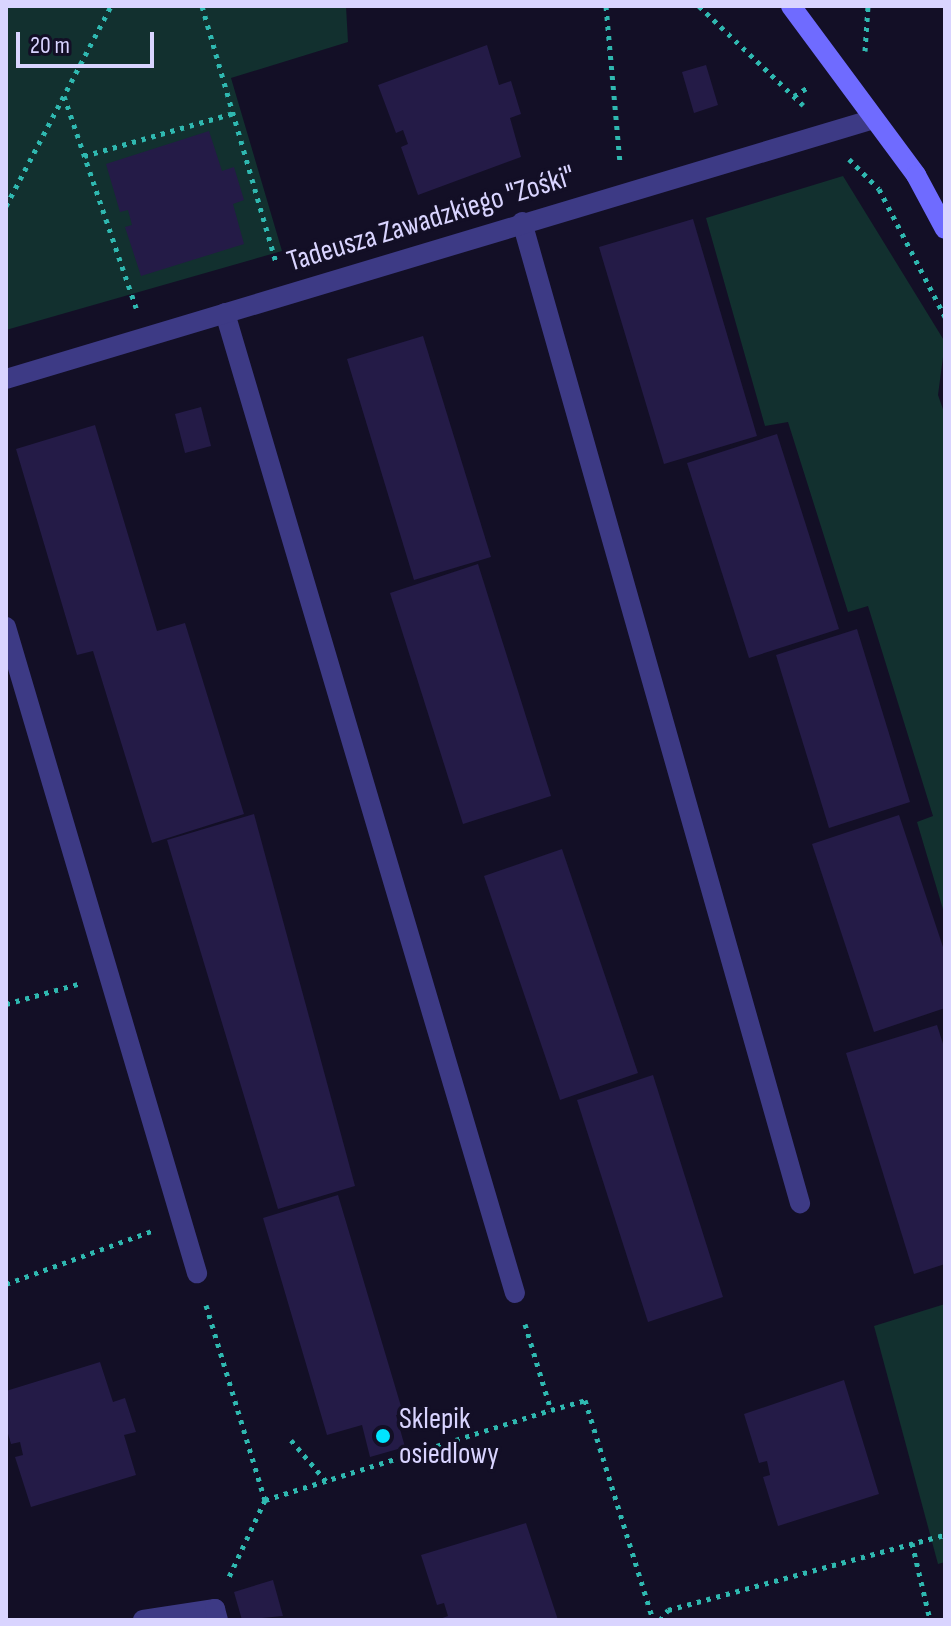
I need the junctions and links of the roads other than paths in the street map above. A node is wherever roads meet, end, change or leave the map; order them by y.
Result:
1 (791, 6) edge
2 (874, 119) junction
3 (522, 222) junction
4 (945, 229) edge
5 (225, 313) junction
6 (6, 379) edge
7 (6, 627) edge
8 (800, 1203) dead end
9 (197, 1273) road end
10 (515, 1293) road end
11 (216, 1614) edge
12 (143, 1620) edge

1 - 2 street
2 - 3 street, Tadeusza Zawadzkiego "Zośki"
2 - 4 street
3 - 5 street, Tadeusza Zawadzkiego "Zośki"
3 - 8 street
5 - 6 street, Tadeusza Zawadzkiego "Zośki"
5 - 10 street
7 - 9 street
11 - 12 street

